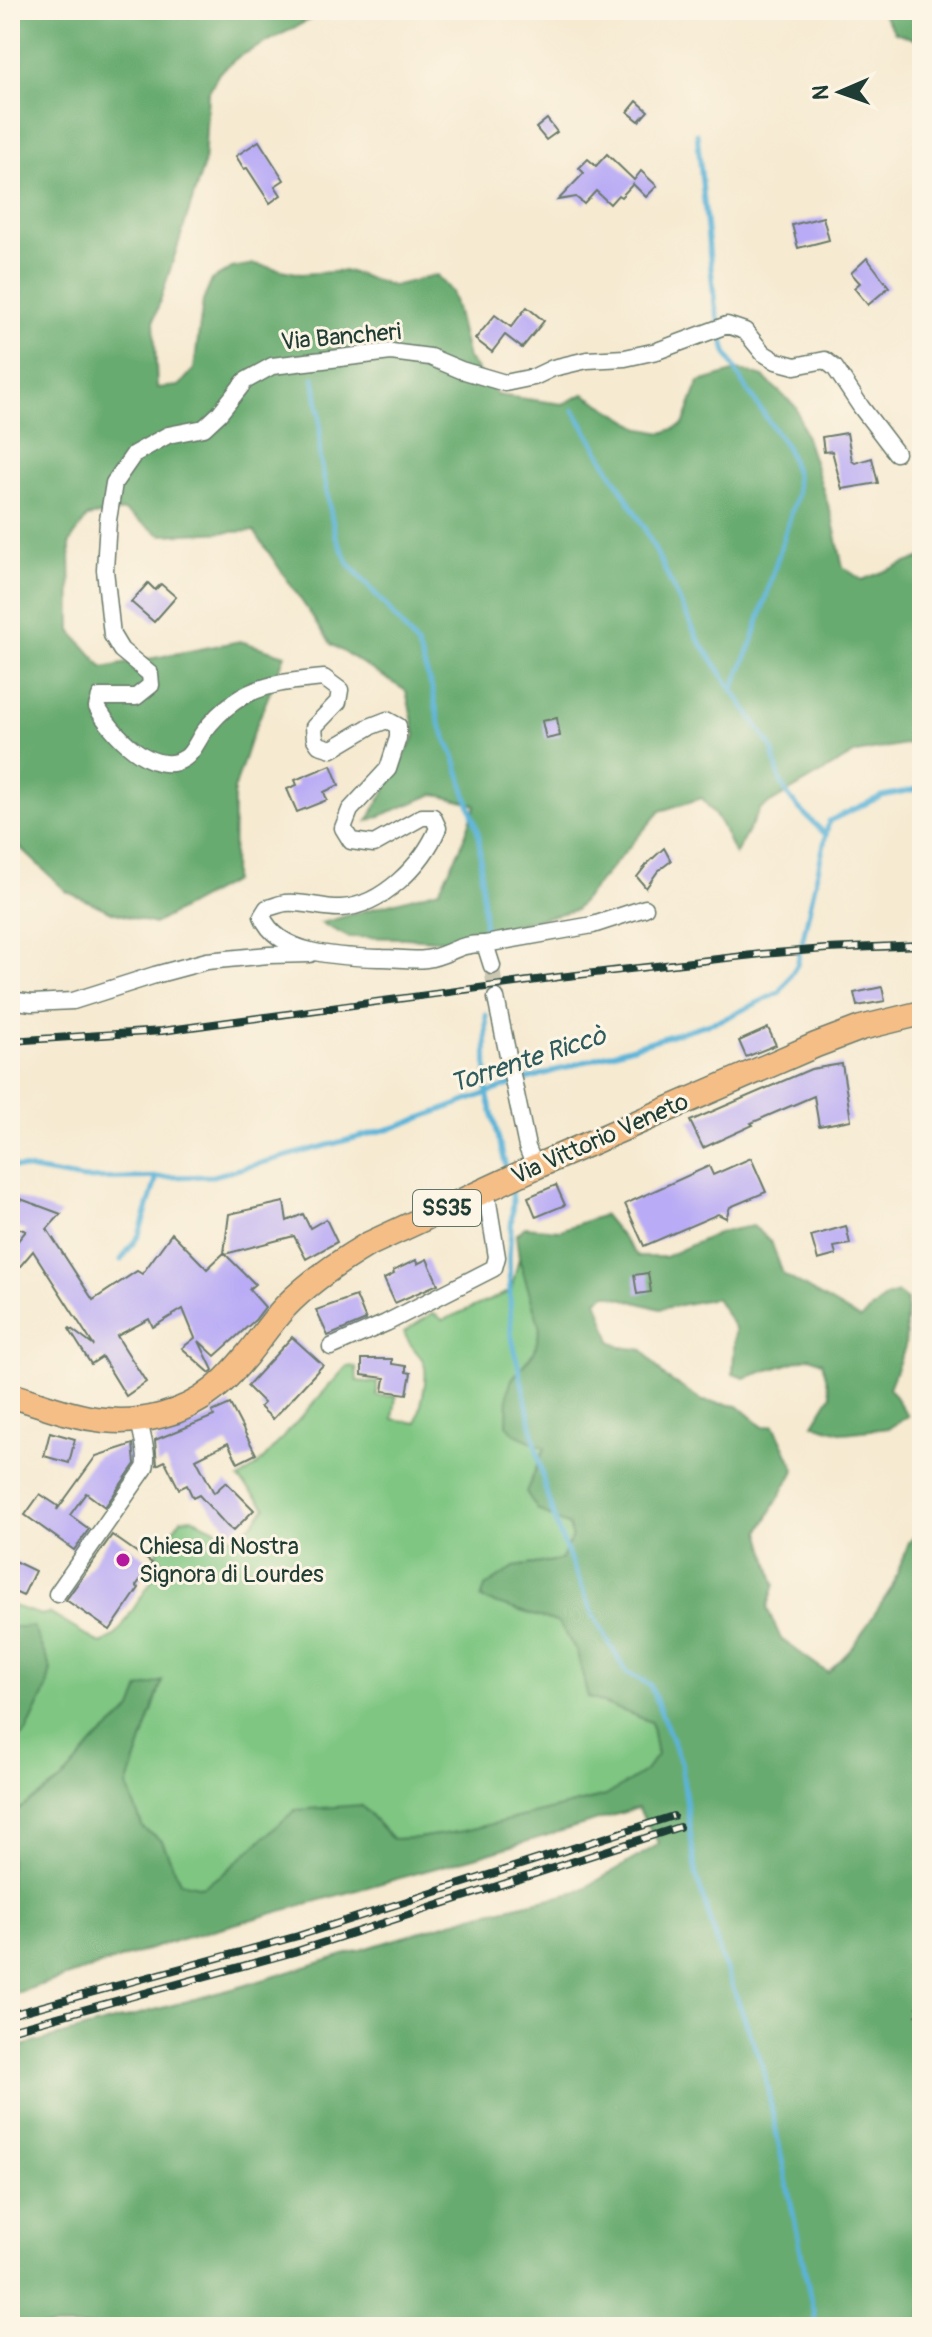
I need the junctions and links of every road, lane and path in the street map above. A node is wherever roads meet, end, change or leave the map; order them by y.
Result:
1 (896, 453) dead end
2 (645, 908) dead end
3 (485, 944) junction
4 (315, 954) junction
5 (492, 966) tunnel mouth
6 (496, 998) tunnel mouth
7 (10, 1000) edge
8 (922, 1013) edge
9 (531, 1157) junction
10 (486, 1190) junction
11 (331, 1347) dead end
12 (10, 1395) edge
13 (139, 1419) junction
14 (57, 1594) dead end
15 (922, 1992) edge
16 (922, 2032) edge
17 (922, 2310) edge
18 (912, 2327) edge

1 - 4 street, Via Bancheri
2 - 3 street, Via Bancheri
3 - 4 street, Via Bancheri
3 - 5 street
4 - 7 street
6 - 9 street
8 - 9 main road, Via Vittorio Veneto / SS35
9 - 10 main road, Via Vittorio Veneto / SS35
10 - 11 street
10 - 13 main road, Via Vittorio Veneto / SS35
12 - 13 main road, Via Vittorio Veneto / SS35
13 - 14 street
15 - 16 path
17 - 18 path

